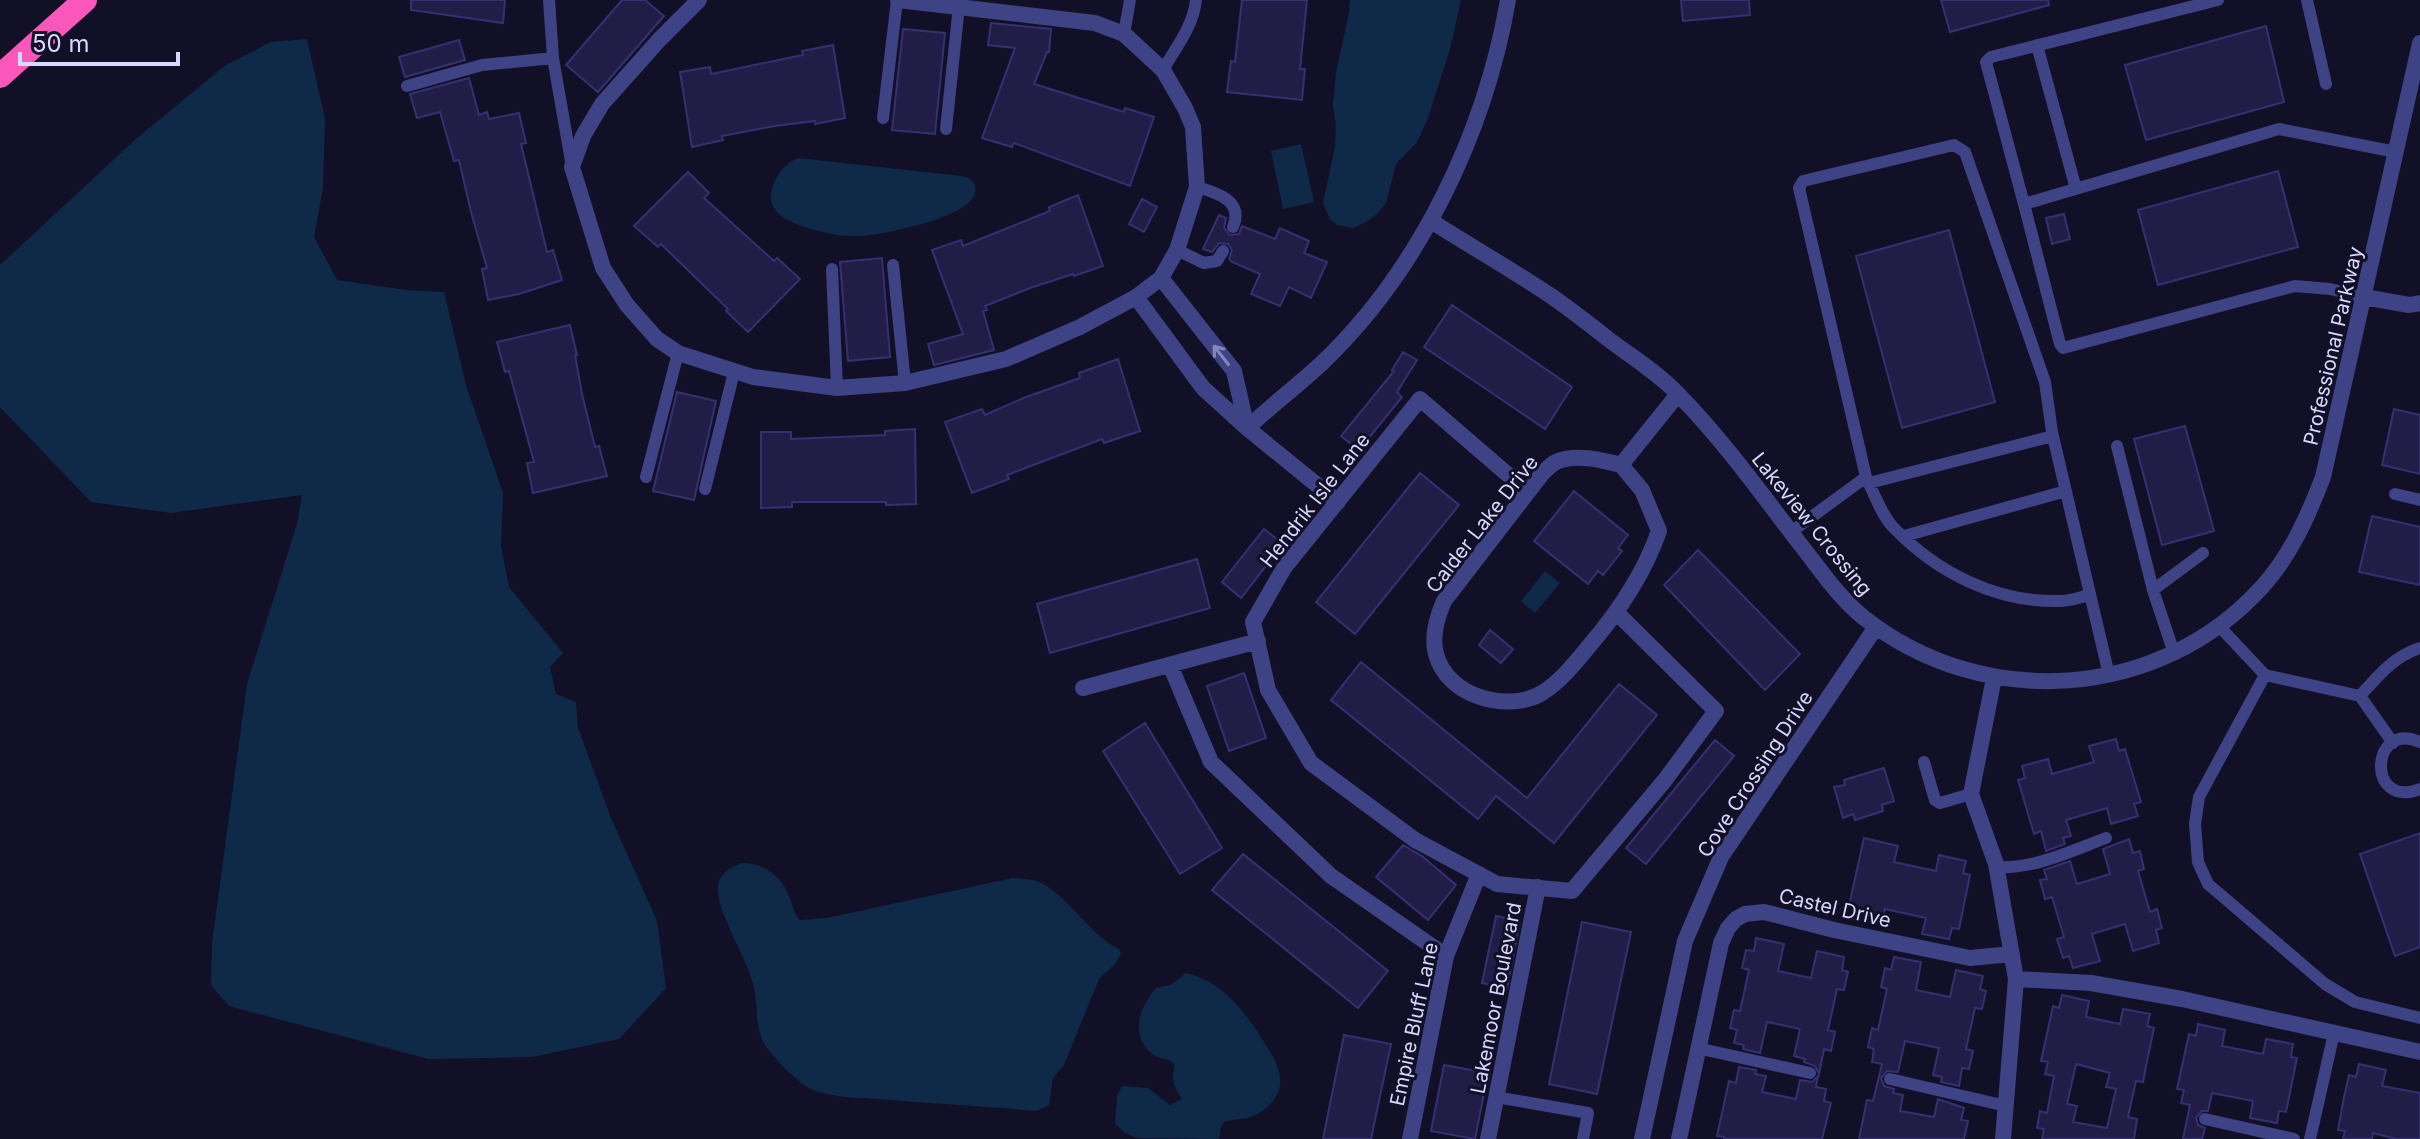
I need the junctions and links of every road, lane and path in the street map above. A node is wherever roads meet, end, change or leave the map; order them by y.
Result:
1 (85, 0) edge
2 (549, 0) edge
3 (699, 0) edge
4 (898, 0) edge
5 (1130, 0) edge
6 (1196, 0) edge
7 (1508, 0) edge
8 (2155, 0) edge
9 (2218, 0) edge
10 (2307, 0) edge
11 (959, 6) junction
12 (2159, 15) junction
13 (1124, 34) junction
14 (2420, 43) edge
15 (2037, 45) junction
16 (553, 58) junction
17 (1163, 70) junction
18 (2, 71) edge
19 (2326, 84) dead end
20 (407, 86) dead end
21 (883, 118) dead end
22 (946, 129) dead end
23 (2396, 152) junction
24 (572, 167) junction
25 (1197, 187) junction
26 (2076, 189) junction
27 (2024, 204) junction
28 (1431, 221) junction
29 (1233, 227) dead end
30 (1177, 250) junction
31 (1223, 251) dead end
32 (893, 265) dead end
33 (832, 269) dead end
34 (1161, 278) junction
35 (1136, 297) junction
36 (2364, 297) junction
37 (2416, 308) edge
38 (678, 353) junction
39 (734, 372) junction
40 (905, 383) junction
41 (837, 388) junction
42 (1678, 394) junction
43 (1247, 428) junction
44 (2053, 436) junction
45 (2117, 446) dead end
46 (1621, 465) junction
47 (646, 477) dead end
48 (1867, 480) junction
49 (705, 489) dead end
50 (2066, 491) junction
51 (1528, 492) junction
52 (2395, 494) dead end
53 (2420, 500) edge
54 (1338, 502) junction
55 (1791, 532) junction
56 (1904, 536) junction
57 (2203, 553) dead end
58 (2153, 590) junction
59 (2090, 595) junction
60 (1617, 613) junction
61 (2219, 626) junction
62 (1876, 627) junction
63 (1258, 641) junction
64 (2420, 648) edge
65 (2174, 653) junction
66 (1170, 665) junction
67 (2109, 675) junction
68 (2265, 675) junction
69 (1994, 678) junction
70 (1083, 688) dead end
71 (2360, 696) junction
72 (2420, 742) edge
73 (2393, 743) junction
74 (1924, 762) dead end
75 (2420, 789) edge
76 (1971, 794) junction
77 (2106, 838) dead end
78 (1997, 867) junction
79 (1479, 874) junction
80 (1538, 887) junction
81 (2012, 954) junction
82 (1446, 956) junction
83 (2016, 979) junction
84 (2420, 1018) edge
85 (2334, 1033) junction
86 (1697, 1048) junction
87 (2420, 1052) edge
88 (1810, 1073) dead end
89 (1890, 1079) dead end
90 (1496, 1097) junction
91 (2006, 1106) junction
92 (2205, 1119) dead end
93 (1410, 1139) edge
94 (1488, 1139) edge
95 (1583, 1139) edge
96 (1642, 1139) edge
97 (1679, 1139) edge
98 (2003, 1139) edge
99 (2294, 1139) edge
100 (2310, 1139) edge

1 - 18 highway
2 - 16 lane
3 - 24 street
4 - 11 street
4 - 21 lane
5 - 13 lane
6 - 17 lane
7 - 28 street
8 - 12 lane
9 - 12 lane
10 - 19 lane
11 - 13 street
11 - 22 lane
12 - 15 lane
13 - 17 street
14 - 23 street, Professional Parkway
15 - 26 lane
15 - 27 lane
16 - 20 lane
16 - 24 lane
17 - 25 street
23 - 26 lane
23 - 36 street, Professional Parkway
24 - 38 street
25 - 29 lane
25 - 30 street
26 - 27 lane
27 - 36 lane
28 - 42 street, Lakeview Crossing
28 - 43 street
30 - 31 lane
30 - 34 street
32 - 40 lane
33 - 41 lane
34 - 35 street
43 -> 34 street
35 - 40 street
35 - 43 street
36 - 37 street
36 - 61 street, Professional Parkway
38 - 39 street
38 - 47 lane
39 - 41 street
39 - 49 lane
40 - 41 street
42 - 46 street
42 - 55 street, Lakeview Crossing
43 - 54 street
44 - 48 lane
44 - 48 lane
44 - 50 lane
45 - 58 lane
46 - 51 street, Calder Lake Drive
46 - 60 street, Calder Lake Drive
48 - 55 lane
48 - 56 lane
50 - 56 lane
50 - 59 lane
51 - 54 street, Hendrik Isle Lane
51 - 60 street, Calder Lake Drive
52 - 53 lane
54 - 63 street, Hendrik Isle Lane
55 - 62 street, Lakeview Crossing
56 - 59 lane
57 - 58 lane
58 - 65 lane
59 - 67 lane
60 - 80 street, Lakemoor Boulevard
61 - 65 street, Lakeview Crossing
61 - 68 lane
62 - 69 street, Lakeview Crossing
62 - 96 street, Cove Crossing Drive
63 - 66 street
63 - 79 street, Hendrik Isle Lane
64 - 71 lane
65 - 67 street, Lakeview Crossing
66 - 70 street
66 - 82 street
67 - 69 street, Lakeview Crossing
68 - 71 lane
68 - 84 lane
69 - 76 street
71 - 73 lane
72 - 73 lane
73 - 75 lane
74 - 76 lane
76 - 78 street
77 - 78 lane
78 - 81 street
79 - 80 street, Hendrik Isle Lane
79 - 82 street, Empire Bluff Lane
80 - 90 street, Lakemoor Boulevard
81 - 83 street
81 - 86 street, Castel Drive
82 - 93 street, Empire Bluff Lane
83 - 85 street
83 - 91 street
85 - 87 street
85 - 100 lane
86 - 88 lane
86 - 97 street
89 - 91 lane
90 - 94 street, Lakemoor Boulevard
90 - 95 lane
91 - 98 street
92 - 99 lane

